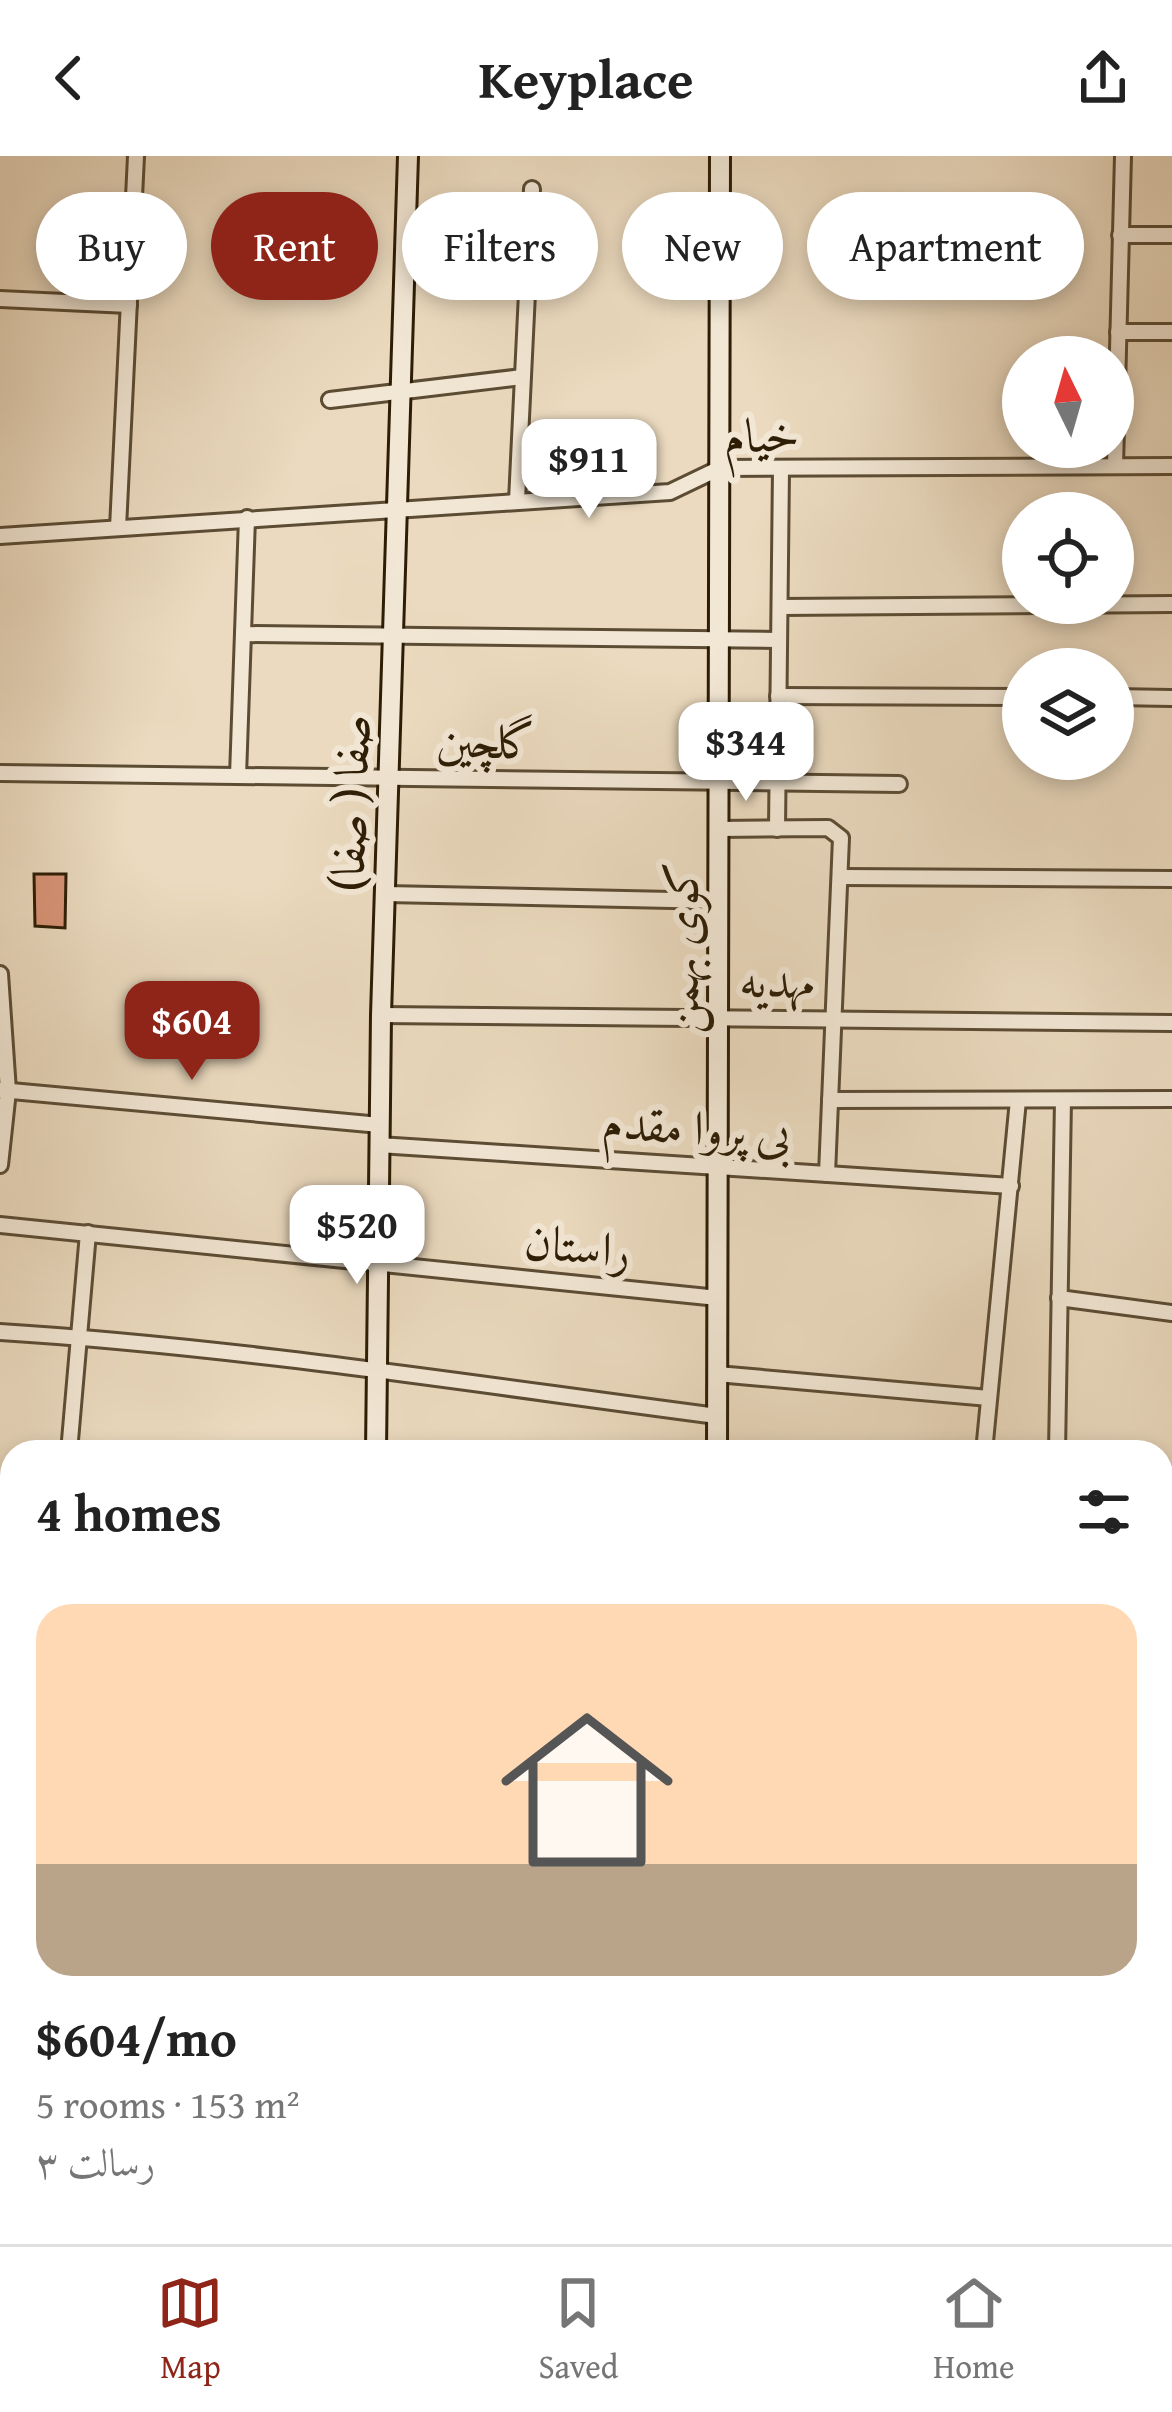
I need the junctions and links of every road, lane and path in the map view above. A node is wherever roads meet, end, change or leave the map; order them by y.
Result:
1 (136, 156) edge
2 (409, 156) edge
3 (720, 156) edge
4 (1123, 156) edge
5 (532, 189) dead end
6 (1172, 235) edge
7 (1120, 236) junction
8 (0, 299) edge
9 (129, 305) junction
10 (1118, 332) junction
11 (1172, 332) edge
12 (1118, 336) edge
13 (522, 377) junction
14 (403, 391) junction
15 (330, 400) dead end
16 (1134, 466) edge
17 (1172, 466) edge
18 (1002, 467) edge
19 (719, 468) junction
20 (781, 469) junction
21 (517, 500) junction
22 (399, 507) junction
23 (248, 518) junction
24 (118, 528) junction
25 (0, 536) edge
26 (1172, 604) edge
27 (780, 607) junction
28 (243, 634) junction
29 (394, 634) junction
30 (720, 638) junction
31 (779, 640) junction
32 (778, 696) junction
33 (1002, 697) edge
34 (1134, 698) edge
35 (1172, 698) edge
36 (0, 772) edge
37 (238, 776) junction
38 (389, 778) junction
39 (719, 783) junction
40 (775, 784) junction
41 (899, 784) dead end
42 (777, 829) junction
43 (719, 830) junction
44 (842, 877) junction
45 (1172, 879) edge
46 (385, 894) junction
47 (719, 902) junction
48 (0, 974) edge
49 (381, 1015) junction
50 (719, 1018) junction
51 (833, 1020) junction
52 (1172, 1023) edge
53 (4, 1090) edge
54 (830, 1100) junction
55 (1018, 1100) junction
56 (1063, 1100) junction
57 (1172, 1100) edge
58 (380, 1125) junction
59 (380, 1145) junction
60 (0, 1165) edge
61 (718, 1168) junction
62 (827, 1174) junction
63 (1011, 1186) junction
64 (0, 1225) edge
65 (88, 1233) junction
66 (378, 1264) junction
67 (718, 1298) junction
68 (1059, 1298) junction
69 (1172, 1312) edge
70 (0, 1332) edge
71 (79, 1337) junction
72 (376, 1371) junction
73 (717, 1374) junction
74 (989, 1398) junction
75 (717, 1416) junction
76 (70, 1440) edge
77 (376, 1440) edge
78 (717, 1440) edge
79 (985, 1440) edge
80 (1057, 1440) edge

1 - 9 street
2 - 14 street, صفا ( صفا)
3 - 19 street, کوی بهمن
4 - 7 street
5 - 13 street
6 - 7 street
7 - 10 street
8 - 9 street
9 - 24 street
10 - 11 street
10 - 12 street
13 - 14 street
13 - 21 street
14 - 15 street
14 - 22 street, صفا ( صفا)
16 - 17 street, خیام
18 - 20 street, خیام
19 - 20 street, خیام
19 - 21 street, خیام
19 - 30 street, کوی بهمن
20 - 27 street
21 - 22 street, خیام
22 - 23 street, خیام
22 - 29 street, صفا ( صفا)
23 - 24 street, خیام
23 - 28 street
24 - 25 street, خیام
26 - 27 street
27 - 31 street
28 - 29 street
28 - 37 street
29 - 30 street
29 - 38 street, صفا ( صفا)
30 - 31 street
30 - 39 street, کوی بهمن
31 - 32 street
32 - 33 street
32 - 40 street
34 - 35 street
36 - 37 street, گلچین
37 - 38 street, گلچین
38 - 39 street, گلچین
38 - 46 street, صفا ( صفا)
39 - 40 street, گلچین
39 - 43 street, کوی بهمن
40 - 41 street, گلچین
40 - 42 street
42 - 43 street
42 - 44 street
43 - 47 street, کوی بهمن
44 - 45 street
44 - 51 street
46 - 47 street
46 - 49 street, صفا ( صفا)
47 - 50 street, کوی بهمن
48 - 53 street
49 - 50 street, مهدیه
49 - 58 street, صفا ( صفا)
50 - 51 street, مهدیه
50 - 61 street, کوی بهمن
51 - 52 street, مهدیه
51 - 54 street
53 - 58 street
53 - 60 street
54 - 55 street
54 - 62 street
55 - 56 street
55 - 63 street
56 - 57 street
56 - 68 street
58 - 59 street, صفا ( صفا)
59 - 61 street, بی پروا مقدم
59 - 66 street, صفا ( صفا)
61 - 62 street, بی پروا مقدم
61 - 67 street, کوی بهمن
62 - 63 street, بی پروا مقدم
63 - 74 street
64 - 65 street, راستان
65 - 66 street, راستان
65 - 71 street
66 - 67 street, راستان
66 - 72 street, صفا ( صفا)
67 - 73 street, کوی بهمن
68 - 69 street
68 - 80 street
70 - 71 street
71 - 72 street
71 - 76 street
72 - 75 street
72 - 77 street, صفا ( صفا)
73 - 74 street
73 - 75 street, کوی بهمن
74 - 79 street
75 - 78 street, کوی بهمن

